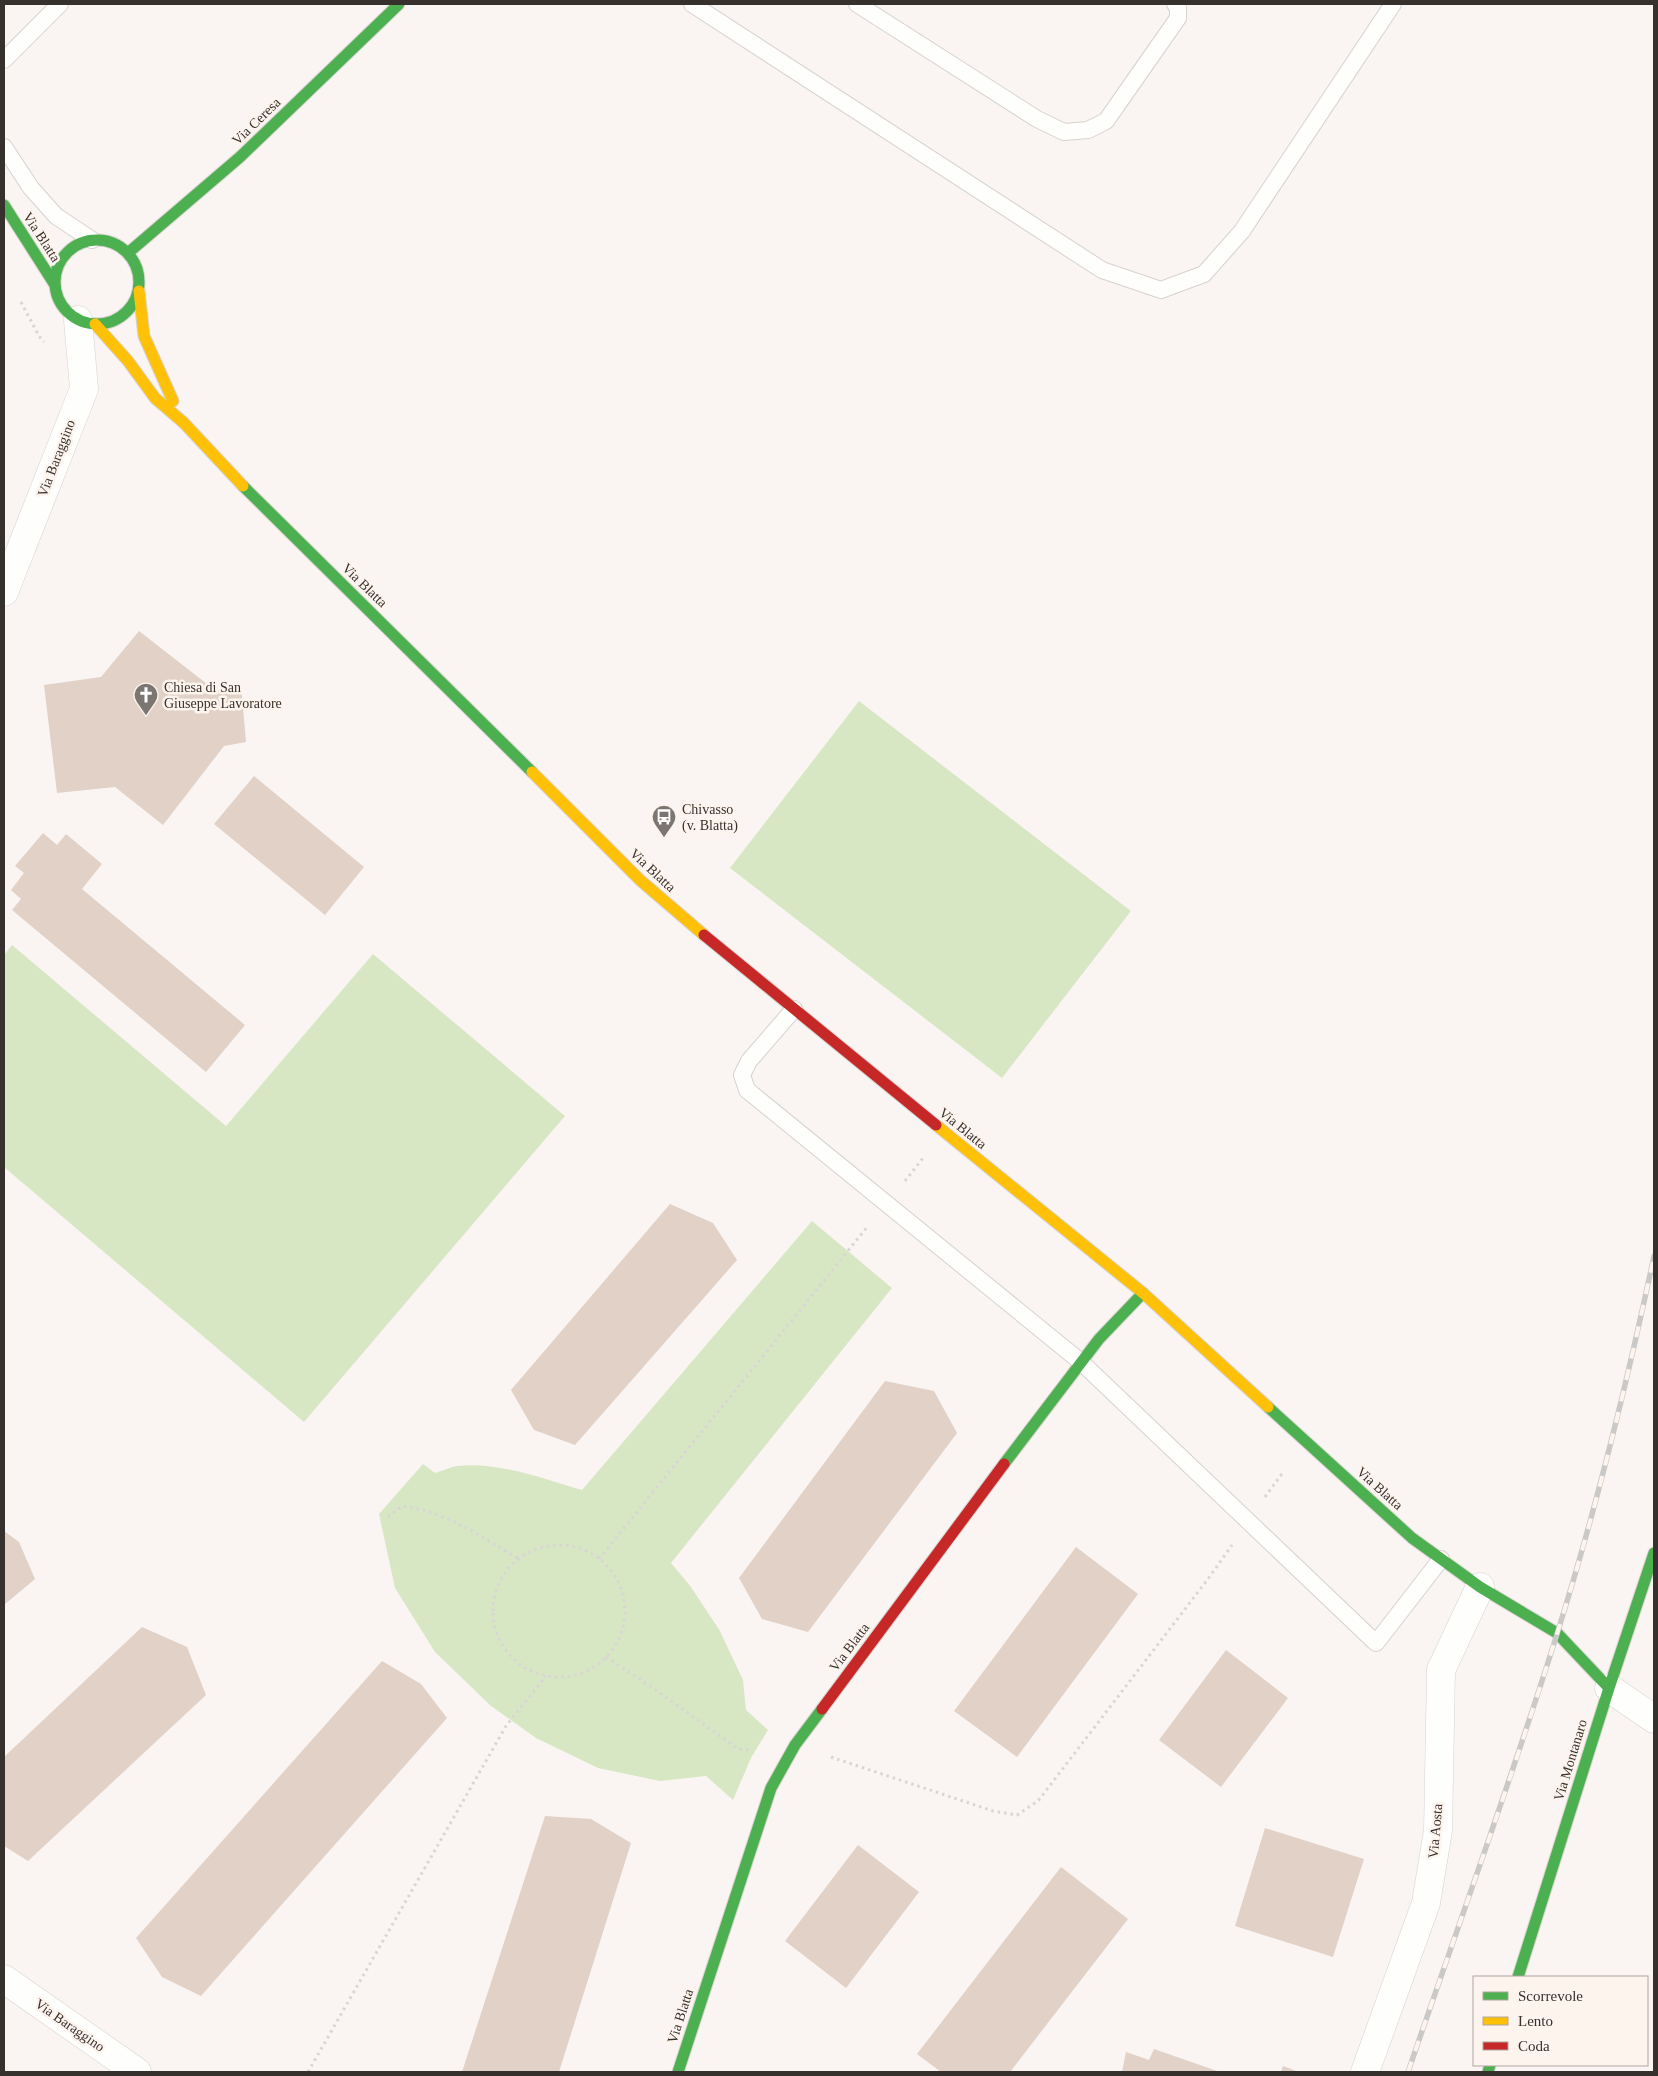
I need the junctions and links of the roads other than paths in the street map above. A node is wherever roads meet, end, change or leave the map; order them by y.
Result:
1 (60, 4) edge
2 (399, 4) edge
3 (692, 4) edge
4 (857, 4) edge
5 (1175, 4) edge
6 (1393, 4) edge
7 (30, 33) junction
8 (4, 48) edge
9 (4, 60) edge
10 (4, 147) edge
11 (4, 205) edge
12 (92, 240) junction
13 (128, 252) junction
14 (55, 285) junction
15 (139, 291) junction
16 (87, 322) junction
17 (184, 423) junction
18 (4, 592) edge
19 (794, 1009) junction
20 (1143, 1293) junction
21 (1081, 1362) junction
22 (1654, 1553) edge
23 (1441, 1559) junction
24 (1480, 1587) junction
25 (1609, 1688) junction
26 (1654, 1719) edge
27 (1518, 1976) edge
28 (4, 1979) edge
29 (137, 2072) edge
30 (678, 2072) edge
31 (1365, 2072) edge

1 - 7 lane
2 - 13 street, Via Ceresa
3 - 6 lane
4 - 5 lane
7 - 8 lane
7 - 9 lane
10 - 12 lane
11 - 14 street, Via Blatta
12 - 13 street
12 - 14 street
13 - 15 street
14 - 16 street
15 - 16 street
15 - 17 street, Via Blatta
16 - 17 street, Via Blatta
16 - 18 street, Via Baraggino
17 - 19 street, Via Blatta
19 - 20 street, Via Blatta
19 - 21 lane
20 - 21 street, Via Blatta
20 - 23 street, Via Blatta
21 - 23 lane
21 - 30 street, Via Blatta
22 - 25 street, Via Montanaro
23 - 24 street, Via Blatta
24 - 25 street, Via Blatta
24 - 31 street, Via Aosta
25 - 26 street
25 - 27 street, Via Montanaro
28 - 29 street, Via Baraggino

